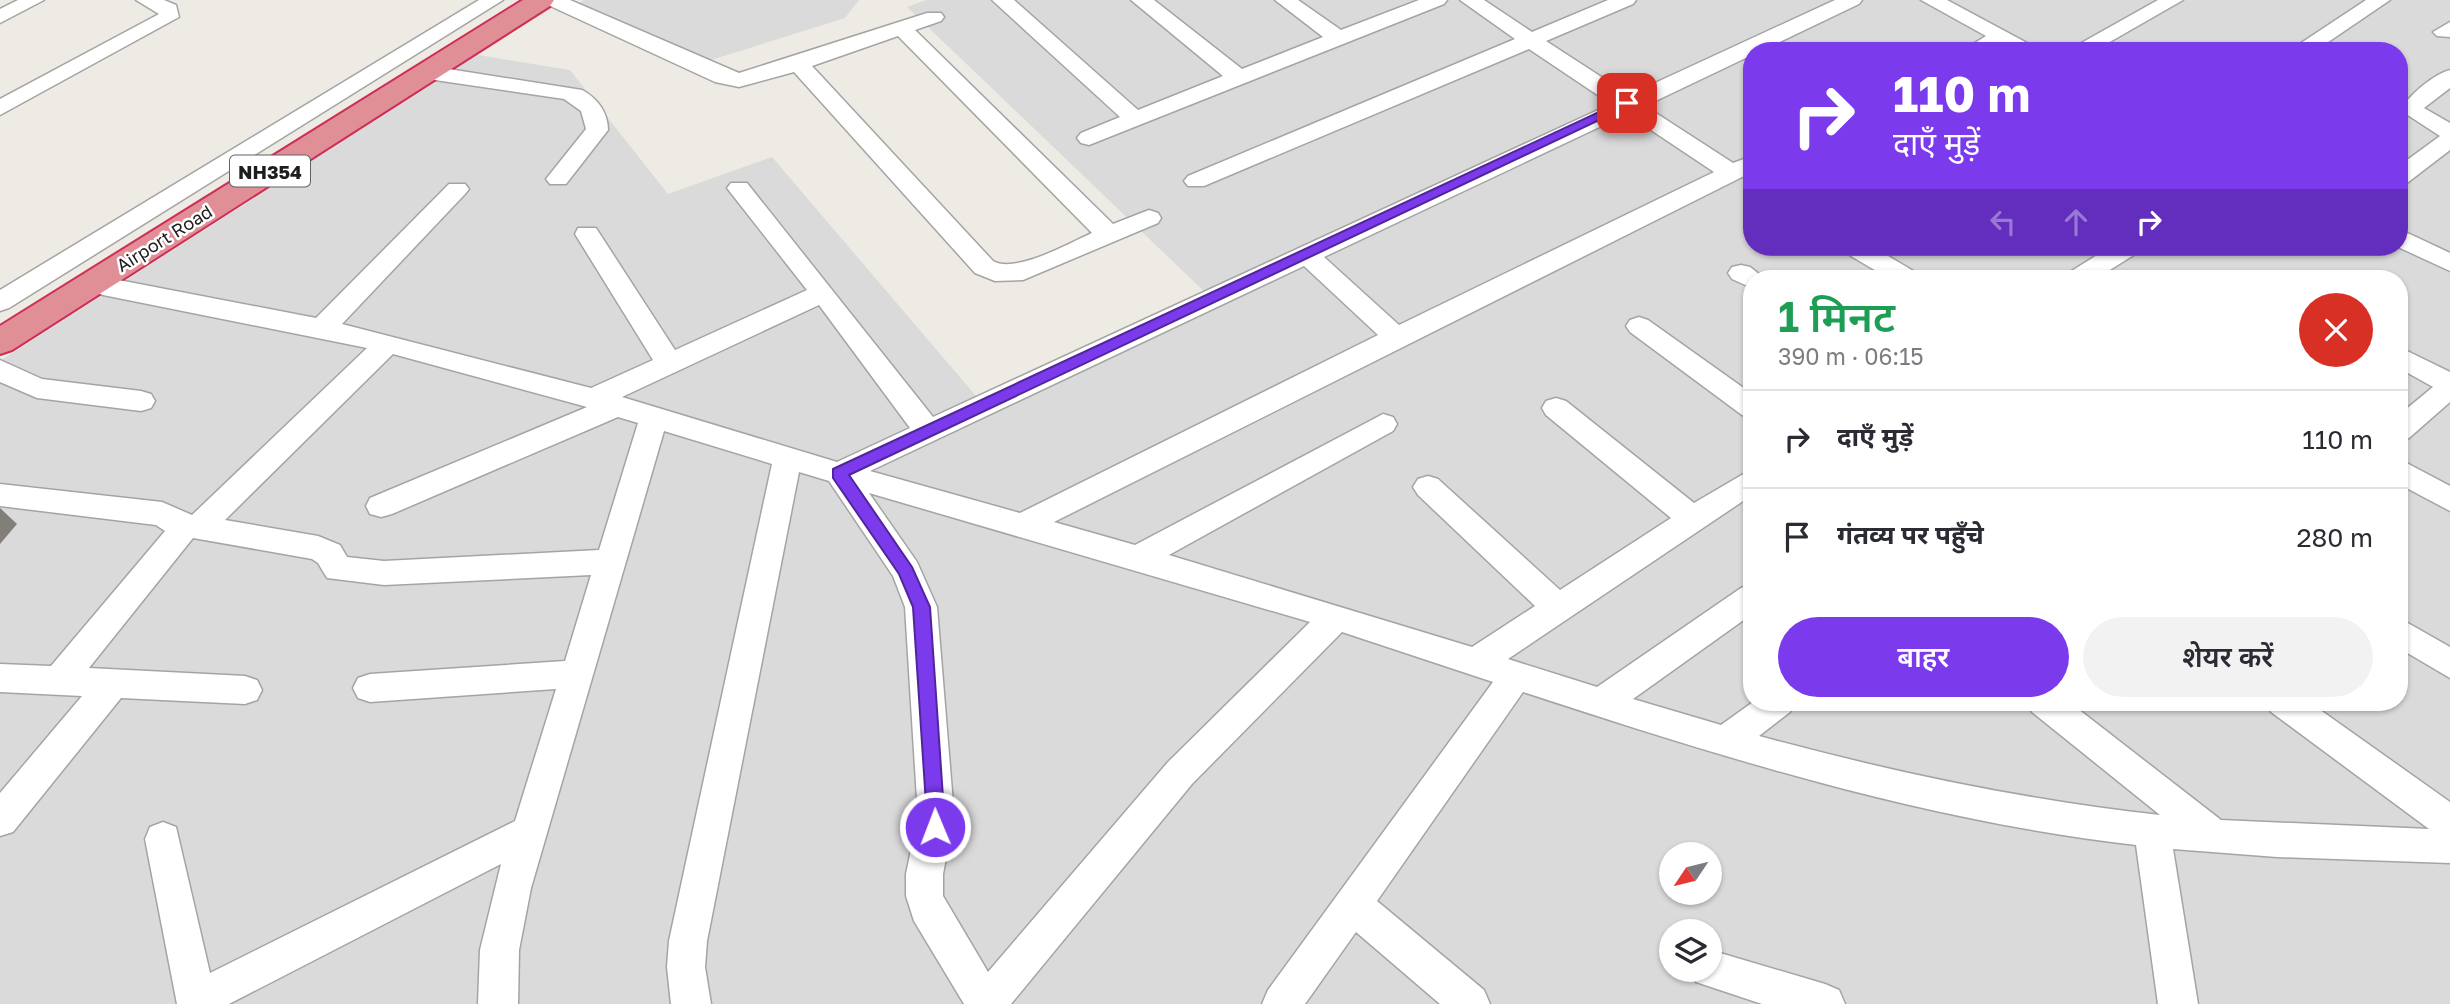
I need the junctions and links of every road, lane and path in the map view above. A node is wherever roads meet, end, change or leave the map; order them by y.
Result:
1 (34, 0) edge
2 (146, 0) edge
3 (493, 0) edge
4 (513, 0) edge
5 (541, 0) edge
6 (553, 0) edge
7 (1002, 0) edge
8 (1141, 0) edge
9 (1285, 0) edge
10 (1470, 0) edge
11 (1626, 0) edge
12 (1852, 0) edge
13 (1931, 0) edge
14 (2174, 0) edge
15 (2380, 0) edge
16 (1431, 1) edge
17 (0, 17) edge
18 (934, 17) dead end
19 (901, 28) junction
20 (2002, 36) junction
21 (1339, 39) junction
22 (1531, 40) junction
23 (1760, 42) edge
24 (1990, 42) edge
25 (2014, 42) edge
26 (2095, 42) edge
27 (2314, 42) edge
28 (1743, 50) edge
29 (797, 64) junction
30 (436, 74) junction
31 (2450, 77) edge
32 (1239, 78) junction
33 (1627, 103) junction
34 (0, 108) edge
35 (1135, 119) junction
36 (2450, 132) edge
37 (1089, 138) dead end
38 (2450, 139) edge
39 (1742, 168) edge
40 (2408, 171) edge
41 (558, 179) dead end
42 (1196, 181) dead end
43 (739, 188) dead end
44 (457, 189) dead end
45 (1149, 218) dead end
46 (587, 234) dead end
47 (1109, 235) junction
48 (2408, 242) edge
49 (1304, 253) junction
50 (1870, 256) edge
51 (2114, 256) edge
52 (2450, 263) edge
53 (1893, 270) edge
54 (2092, 270) edge
55 (103, 286) junction
56 (823, 293) junction
57 (0, 302) edge
58 (0, 316) edge
59 (1639, 326) dead end
60 (323, 327) junction
61 (1396, 337) junction
62 (0, 342) edge
63 (388, 343) junction
64 (0, 352) edge
65 (2408, 361) edge
66 (669, 363) junction
67 (0, 370) edge
68 (2450, 386) edge
69 (141, 401) dead end
70 (1743, 401) edge
71 (605, 402) junction
72 (1556, 408) dead end
73 (654, 418) junction
74 (2408, 423) edge
75 (1383, 424) dead end
76 (928, 431) junction
77 (788, 457) junction
78 (839, 473) junction
79 (2408, 475) edge
80 (1743, 486) edge
81 (1428, 487) dead end
82 (0, 495) edge
83 (2450, 500) edge
84 (381, 506) dead end
85 (1692, 519) junction
86 (1024, 524) junction
87 (189, 525) junction
88 (1137, 558) junction
89 (611, 562) junction
90 (1743, 603) edge
91 (1558, 608) junction
92 (1336, 617) junction
93 (2408, 637) edge
94 (1475, 663) junction
95 (2450, 664) edge
96 (577, 674) junction
97 (1515, 677) junction
98 (0, 678) edge
99 (60, 680) junction
100 (114, 682) junction
101 (370, 688) dead end
102 (245, 690) dead end
103 (1601, 703) junction
104 (1766, 711) edge
105 (2055, 711) edge
106 (2295, 711) edge
107 (1726, 741) junction
108 (0, 820) edge
109 (2450, 823) edge
110 (2152, 830) junction
111 (530, 831) junction
112 (2214, 836) junction
113 (163, 839) dead end
114 (2450, 846) edge
115 (1353, 905) junction
116 (1722, 973) edge
117 (197, 1002) edge
118 (498, 1004) edge
119 (691, 1004) edge
120 (986, 1004) edge
121 (1282, 1004) edge
122 (1471, 1004) edge
123 (1825, 1004) edge
124 (2178, 1004) edge

1 - 17 street
2 - 34 street
3 - 57 street
4 - 58 highway, Airport Road / NH354
5 - 62 highway, Airport Road / NH354
6 - 29 street
6 - 30 street
7 - 35 street
8 - 32 street
9 - 21 street
10 - 22 street
11 - 22 street
12 - 23 street
13 - 20 street
14 - 26 street
15 - 27 street
16 - 21 street
18 - 19 street
19 - 29 street
19 - 47 street
20 - 24 street
20 - 25 street
21 - 32 street
22 - 33 street
22 - 42 street
28 - 33 street
29 - 47 street
30 - 41 street
30 - 55 street
31 - 36 street
32 - 35 street
33 - 39 street
33 - 49 street
35 - 37 street
38 - 40 street
39 - 61 street
43 - 56 street
44 - 60 street
45 - 47 street
46 - 66 street
48 - 52 street
49 - 61 street
49 - 76 street
50 - 53 street
51 - 54 street
55 - 60 street
55 - 64 street
56 - 66 street
56 - 76 street
59 - 70 street
60 - 63 street
61 - 86 street
63 - 71 street
63 - 87 street
65 - 68 street
66 - 71 street
67 - 69 street
68 - 74 street
71 - 73 street
71 - 84 street
72 - 85 street
73 - 77 street
73 - 89 street
75 - 88 street
76 - 78 street
77 - 78 street
77 - 119 street
78 - 86 street
78 - 120 street
79 - 83 street
80 - 85 street
81 - 91 street
82 - 87 street
85 - 91 street
86 - 88 street
87 - 89 street
87 - 99 street
88 - 92 street
89 - 96 street
90 - 103 street
91 - 94 street
92 - 94 street
92 - 120 street
93 - 95 street
94 - 97 street
96 - 101 street
96 - 111 street
97 - 103 street
97 - 115 street
98 - 99 street
99 - 100 street
100 - 102 street
100 - 108 street
103 - 107 street
104 - 107 street
105 - 112 street
106 - 109 street
107 - 110 street
110 - 112 street
110 - 124 street
111 - 117 street
111 - 118 street
112 - 114 street
113 - 117 street
115 - 121 street
115 - 122 street
116 - 123 street

